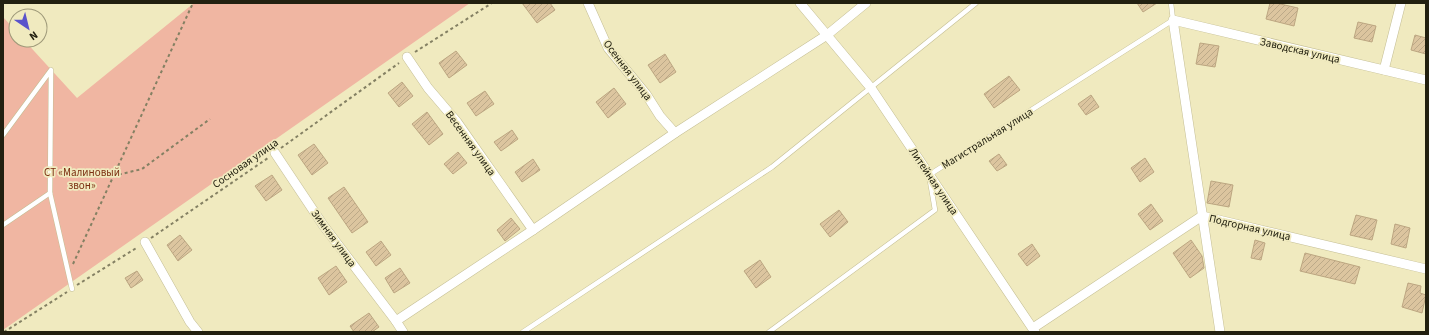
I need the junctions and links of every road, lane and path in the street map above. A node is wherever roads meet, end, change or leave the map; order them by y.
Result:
1 (193, 3) edge
2 (492, 3) edge
3 (588, 3) edge
4 (800, 3) edge
5 (866, 3) edge
6 (976, 3) edge
7 (1171, 3) edge
8 (1401, 3) edge
9 (1173, 20) junction
10 (827, 35) junction
11 (407, 57) junction
12 (1384, 70) junction
13 (1426, 80) edge
14 (871, 88) junction
15 (210, 119) dead end
16 (675, 133) junction
17 (3, 135) edge
18 (275, 153) junction
19 (929, 175) junction
20 (113, 176) junction
21 (50, 193) junction
22 (1202, 216) junction
23 (3, 225) edge
24 (533, 230) junction
25 (145, 242) junction
26 (1426, 269) edge
27 (68, 274) junction
28 (72, 289) junction
29 (396, 321) junction
30 (1034, 330) edge
31 (4, 332) edge
32 (198, 332) edge
33 (403, 332) edge
34 (524, 332) edge
35 (769, 332) edge
36 (1220, 332) edge

1 - 20 path
2 - 11 path, Сосновая улица
3 - 16 street, Осенняя улица
4 - 10 street, Литейная улица
5 - 10 street
6 - 14 lane
7 - 9 lane
8 - 12 street
9 - 12 street, Заводская улица
9 - 19 lane, Магистральная улица
9 - 22 street
10 - 14 street, Литейная улица
10 - 16 street
11 - 18 path, Сосновая улица
11 - 24 street, Весенняя улица
12 - 13 street, Заводская улица
14 - 19 street, Литейная улица
14 - 34 lane
15 - 20 path
16 - 24 street
17 - 21 lane
18 - 25 path, Сосновая улица
18 - 29 street, Зимняя улица
19 - 30 street, Литейная улица
19 - 35 lane, Магистральная улица
20 - 27 path
21 - 23 lane
21 - 27 lane
22 - 26 street, Подгорная улица
22 - 30 street, Подгорная улица
22 - 36 street
24 - 29 street
25 - 28 path, Сосновая улица
25 - 32 street
27 - 28 lane
28 - 31 path, Сосновая улица
29 - 33 street, Зимняя улица

